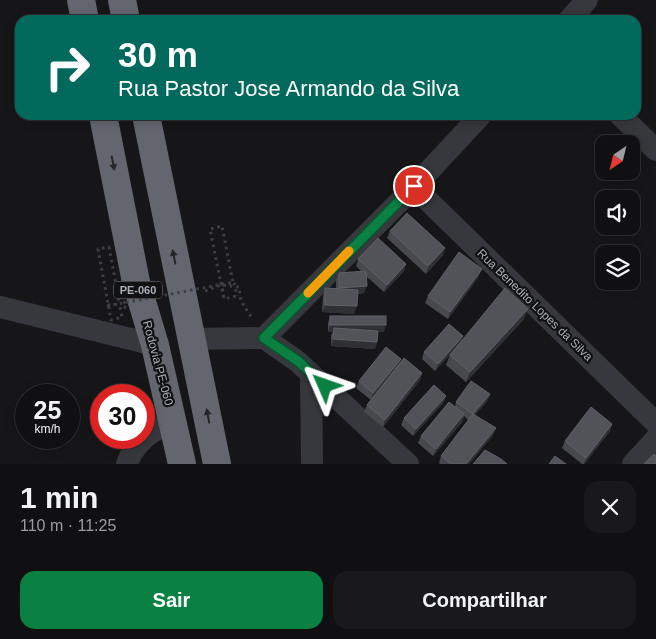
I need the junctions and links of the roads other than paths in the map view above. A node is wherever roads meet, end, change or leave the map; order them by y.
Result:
1 (81, 0) edge
2 (122, 0) edge
3 (587, 0) edge
4 (83, 15) edge
5 (125, 15) edge
6 (574, 15) edge
7 (104, 120) edge
8 (147, 120) edge
9 (476, 120) edge
10 (625, 120) edge
11 (656, 150) edge
12 (414, 186) junction
13 (0, 307) edge
14 (264, 338) junction
15 (191, 339) junction
16 (155, 345) junction
17 (311, 374) junction
18 (173, 421) junction
19 (656, 423) edge
20 (656, 439) edge
21 (127, 464) edge
22 (182, 464) edge
23 (217, 464) edge
24 (312, 464) edge
25 (408, 464) edge
26 (633, 464) edge

1 - 4 highway
2 - 5 highway
3 - 6 street
7 -> 16 highway, Rodovia PE-060 / PE-060
15 -> 8 highway, PE-060
9 - 12 street
10 - 11 street
12 - 14 street
12 - 19 street, Rua Benedito Lopes da Silva
13 - 16 street
14 - 15 street
14 - 17 street
23 -> 15 highway, PE-060
16 - 18 highway, Rodovia PE-060 / PE-060
17 - 24 street
17 - 25 street
18 - 21 street
18 - 22 highway, Rodovia PE-060 / PE-060
20 - 26 street

